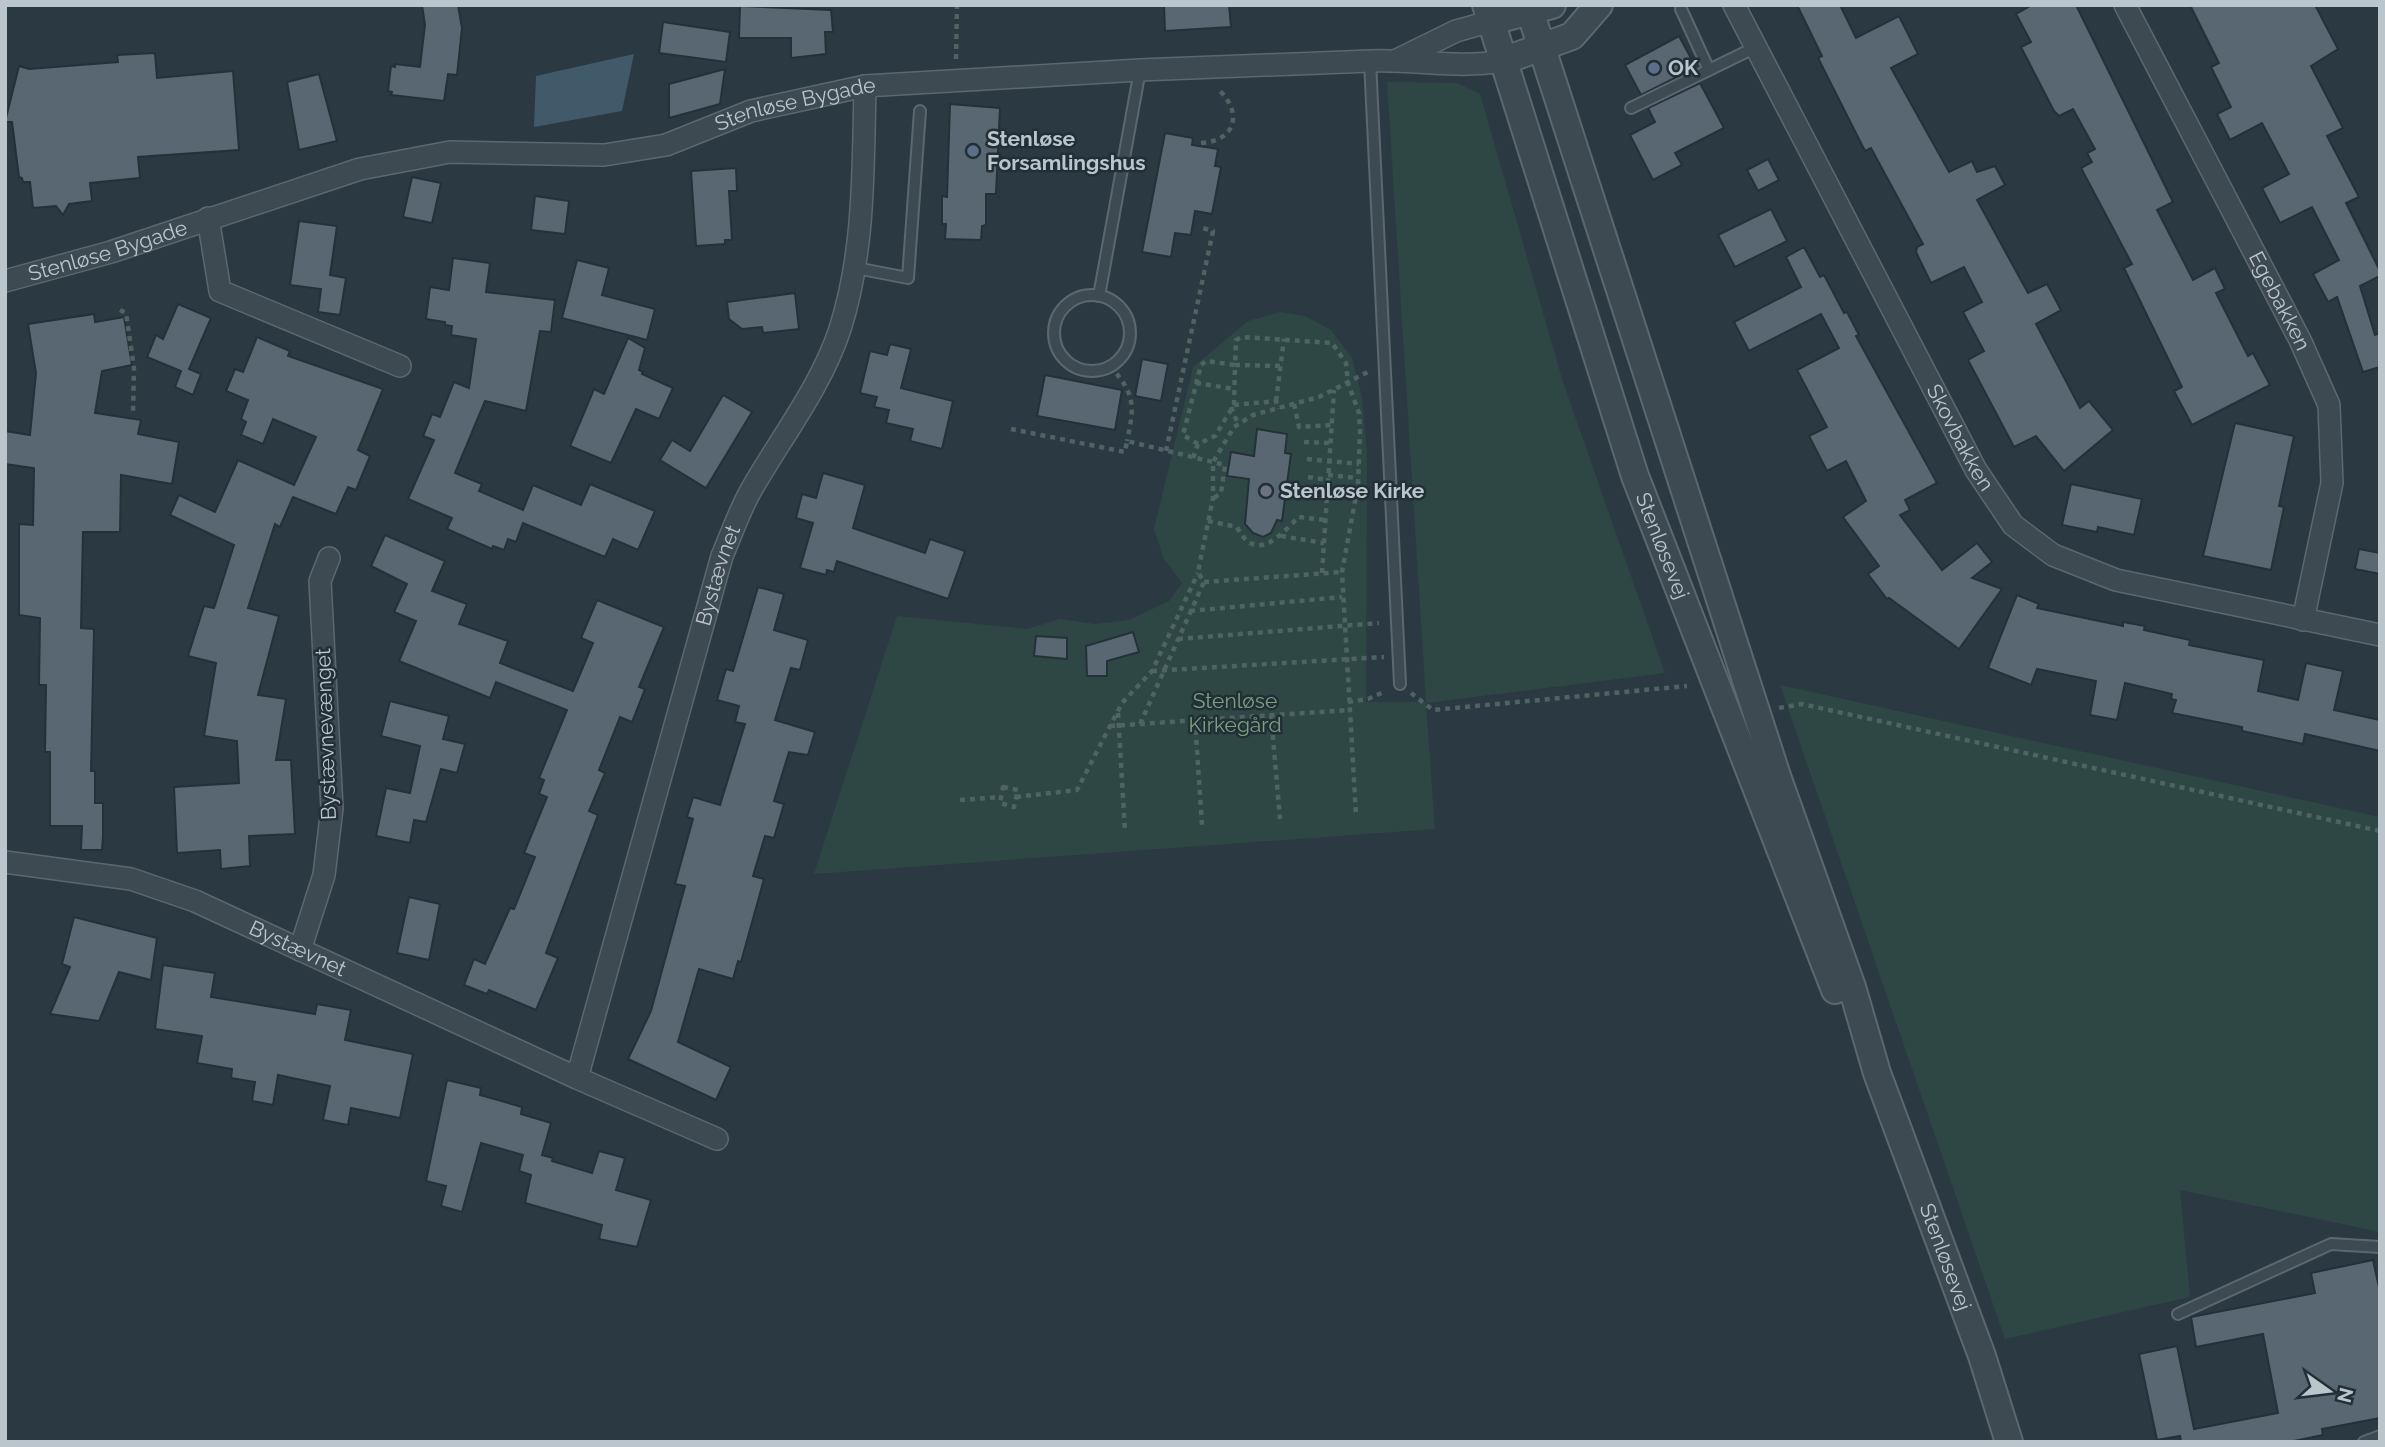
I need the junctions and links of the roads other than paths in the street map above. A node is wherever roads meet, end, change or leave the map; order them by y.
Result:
1 (1600, 5) edge
2 (1734, 5) edge
3 (2125, 5) edge
4 (1537, 8) edge
5 (1681, 9) dead end
6 (1489, 13) edge
7 (1756, 47) junction
8 (1541, 49) junction
9 (1397, 60) junction
10 (1370, 61) junction
11 (1503, 61) junction
12 (1709, 69) junction
13 (1140, 70) junction
14 (865, 86) junction
15 (1631, 107) dead end
16 (920, 111) dead end
17 (208, 218) junction
18 (856, 268) junction
19 (5, 281) edge
20 (1099, 296) junction
21 (400, 366) dead end
22 (329, 558) dead end
23 (2303, 620) junction
24 (2380, 635) edge
25 (1400, 684) road end
26 (5, 862) edge
27 (300, 950) junction
28 (1878, 1073) junction
29 (577, 1078) junction
30 (717, 1139) dead end
31 (2380, 1247) edge
32 (2178, 1314) dead end
33 (2380, 1436) edge
34 (2009, 1442) edge
35 (2364, 1442) edge

1 - 8 street
2 - 7 street, Skovbakken
3 - 23 street, Egebakken
4 - 6 street
4 - 8 street, Stenløsevej
5 - 12 lane
6 - 9 street, Stenløse Bygade
6 - 11 street, Stenløsevej
7 - 12 lane
7 - 23 street, Skovbakken
8 - 11 street
8 - 28 street, Stenløsevej
9 - 10 street, Stenløse Bygade
9 - 11 street, Stenløse Bygade
10 - 13 street, Stenløse Bygade
10 - 25 lane
11 - 28 street, Stenløsevej
12 - 15 lane
13 - 14 street, Stenløse Bygade
13 - 20 lane
14 - 17 street, Stenløse Bygade
14 - 18 street, Bystævnet
16 - 18 lane
17 - 19 street, Stenløse Bygade
17 - 21 street, Stenløse Bygade
18 - 29 street, Bystævnet
20 - 20 lane
22 - 27 street, Bystævnevænget
23 - 24 street, Skovbakken
26 - 27 street, Bystævnet
27 - 29 street, Bystævnet
28 - 34 street, Stenløsevej
29 - 30 street, Bystævnet
31 - 32 lane
33 - 35 lane

